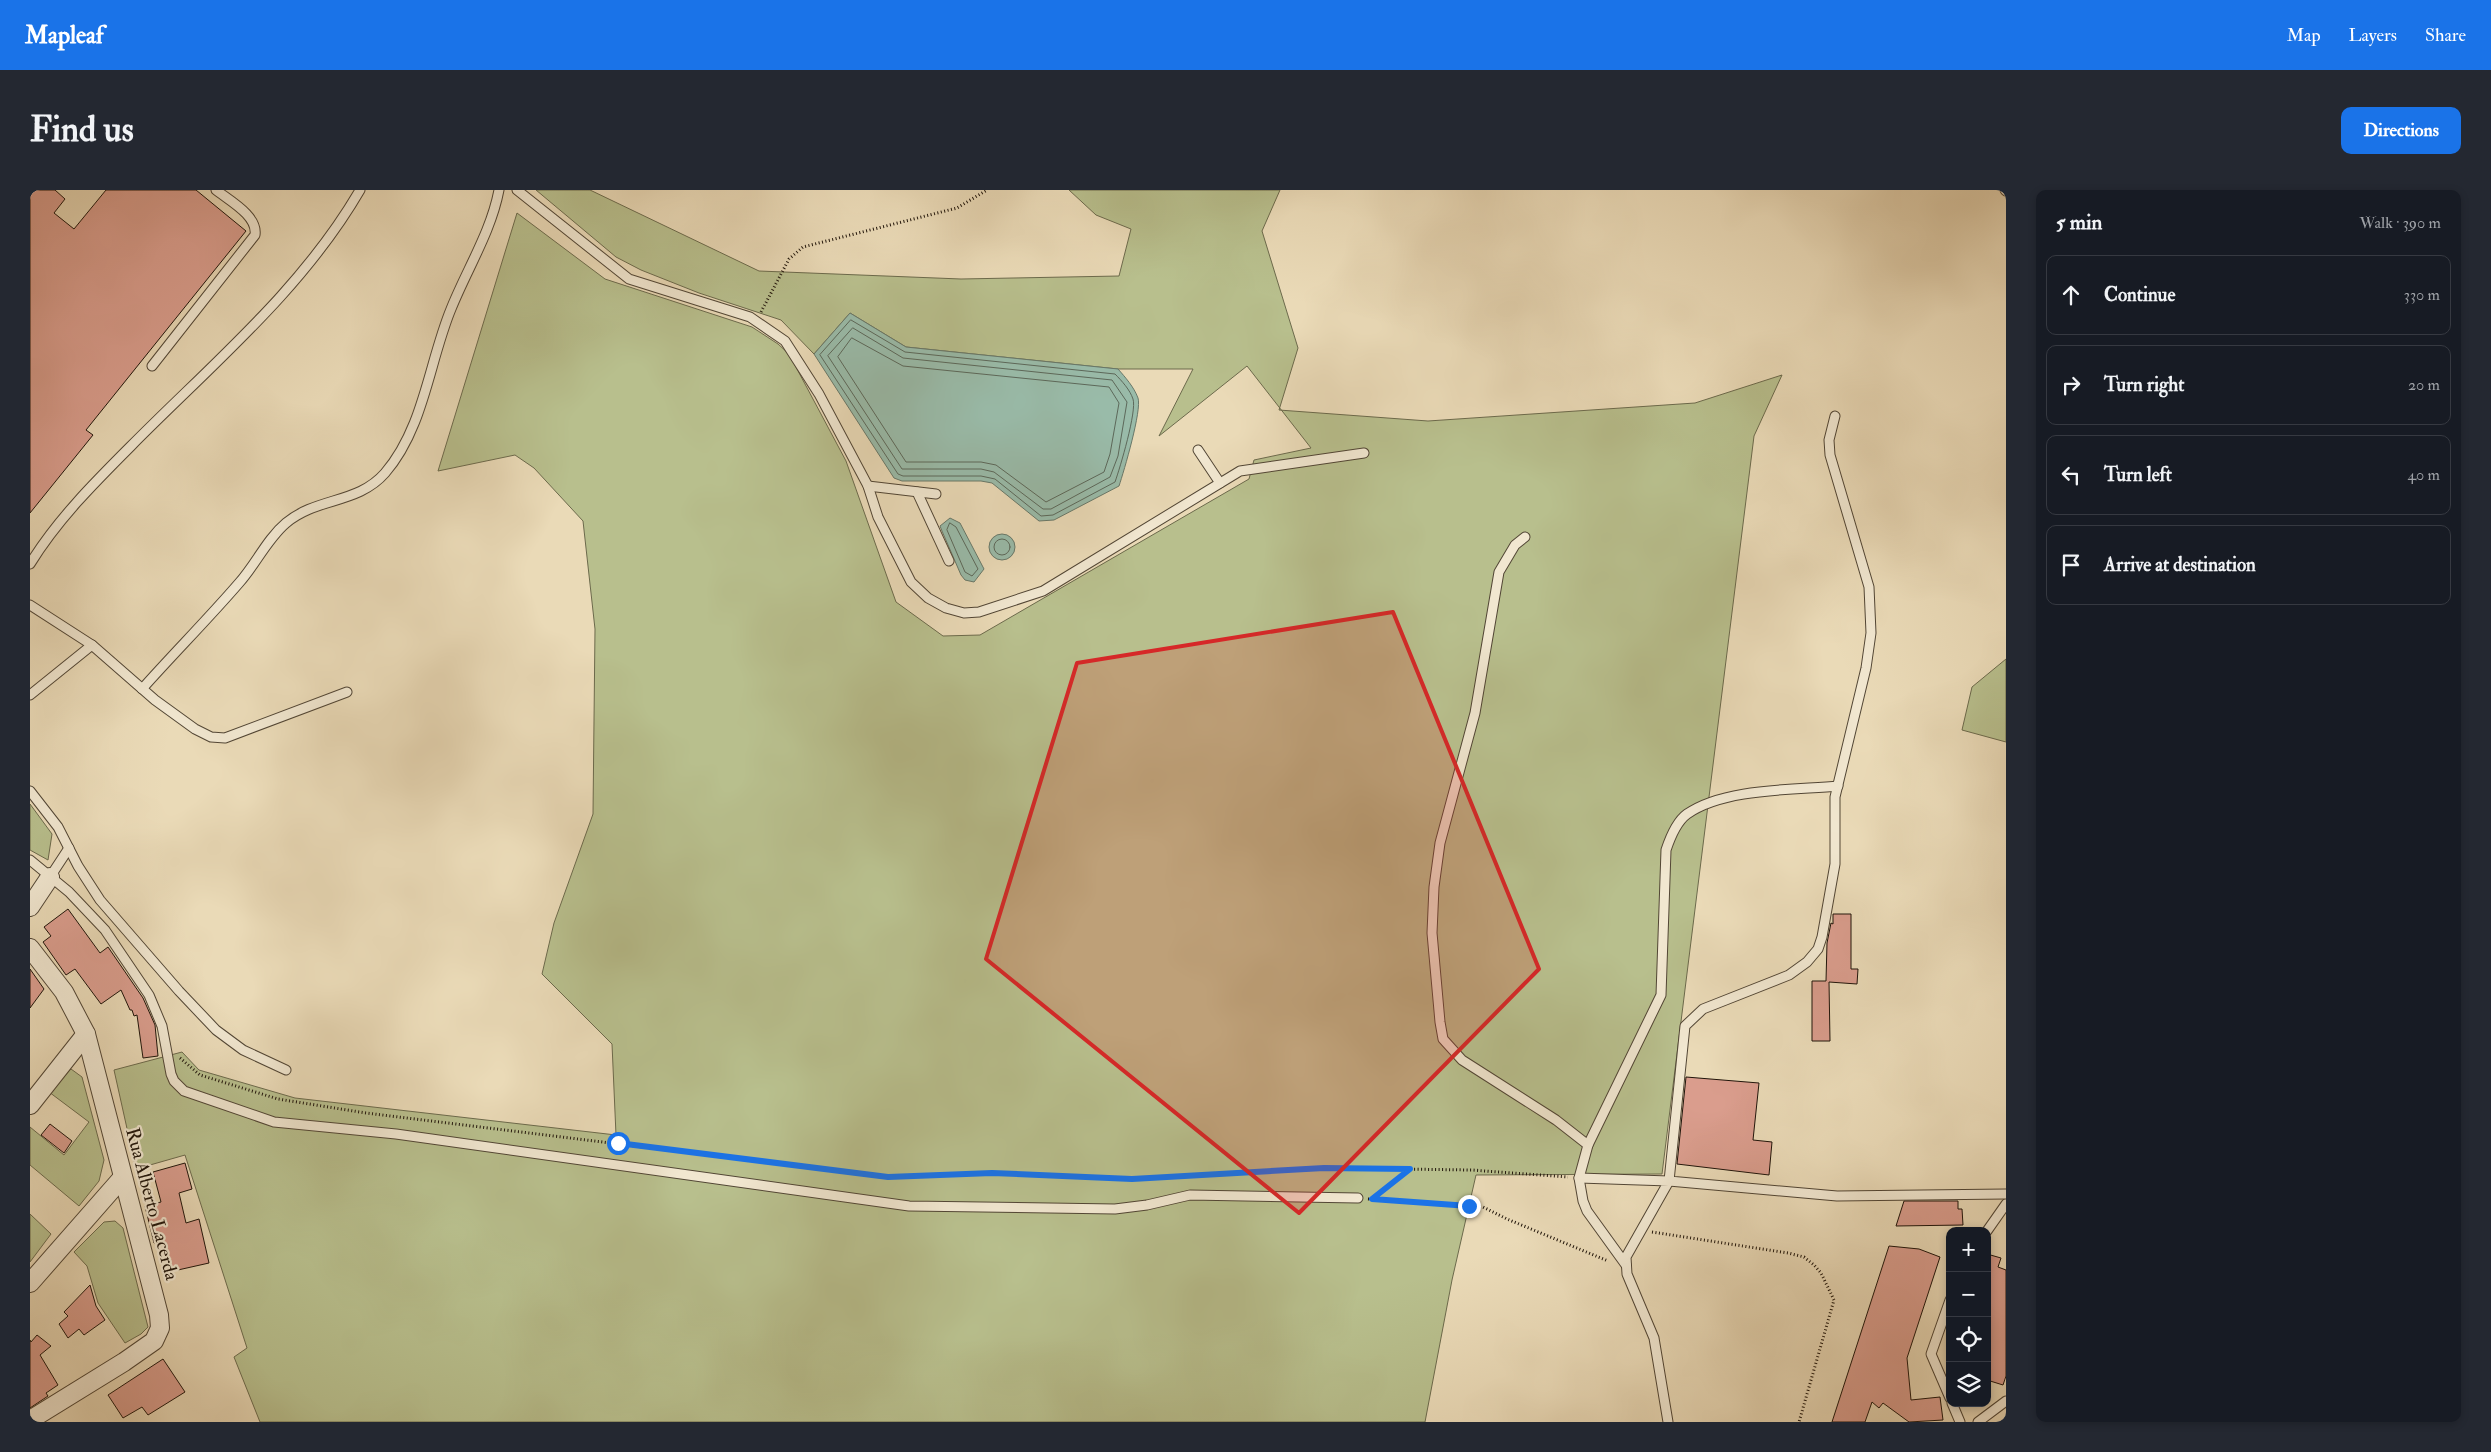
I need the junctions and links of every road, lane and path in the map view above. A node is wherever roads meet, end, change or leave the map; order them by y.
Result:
1 (216, 190) edge
2 (360, 190) edge
3 (498, 190) edge
4 (517, 190) edge
5 (987, 190) edge
6 (756, 321) junction
7 (152, 366) dead end
8 (1836, 416) dead end
9 (1198, 450) dead end
10 (1364, 453) dead end
11 (1220, 483) junction
12 (868, 486) junction
13 (917, 492) junction
14 (936, 494) dead end
15 (1525, 537) dead end
16 (950, 561) dead end
17 (30, 564) edge
18 (30, 605) edge
19 (92, 645) junction
20 (142, 689) junction
21 (347, 692) dead end
22 (30, 695) edge
23 (1838, 786) junction
24 (30, 792) edge
25 (69, 848) junction
26 (30, 860) edge
27 (50, 877) junction
28 (30, 907) edge
29 (30, 948) edge
30 (86, 1034) junction
31 (164, 1041) junction
32 (286, 1070) dead end
33 (30, 1105) edge
34 (1588, 1145) junction
35 (1410, 1169) junction
36 (122, 1178) junction
37 (1579, 1178) junction
38 (1669, 1181) junction
39 (2006, 1194) edge
40 (1358, 1198) joint
41 (1372, 1199) junction
42 (2006, 1204) edge
43 (1990, 1227) edge
44 (1640, 1230) junction
45 (1626, 1265) junction
46 (30, 1283) edge
47 (1946, 1312) edge
48 (1946, 1388) edge
49 (2006, 1401) edge
50 (1954, 1407) edge
51 (30, 1420) edge
52 (1668, 1422) edge
53 (1799, 1422) edge
54 (1960, 1422) edge
55 (1978, 1422) edge

1 - 7 lane
2 - 17 lane
3 - 20 lane
4 - 6 lane
5 - 6 path
6 - 12 lane
8 - 23 lane
9 - 11 lane
10 - 11 lane
11 - 12 lane
12 - 13 lane
13 - 14 lane
13 - 16 lane
15 - 34 lane
18 - 19 lane
19 - 20 lane
19 - 22 lane
20 - 21 lane
23 - 34 lane
23 - 38 lane
24 - 25 lane
25 - 27 lane
25 - 32 lane
26 - 27 lane
27 - 28 street
27 - 31 lane
29 - 30 street, Rua Alberto Lacerda
30 - 33 street
30 - 36 street, Rua Alberto Lacerda
31 - 35 path
31 - 40 lane
34 - 37 lane
35 - 37 path
35 - 41 path
36 - 46 street
36 - 51 street, Rua Alberto Lacerda
37 - 38 lane
37 - 45 lane
38 - 39 lane
38 - 44 lane
40 - 41 path
41 - 45 path
42 - 43 lane
44 - 45 lane
44 - 53 path
45 - 52 lane
47 - 48 lane
49 - 55 lane
50 - 54 lane

